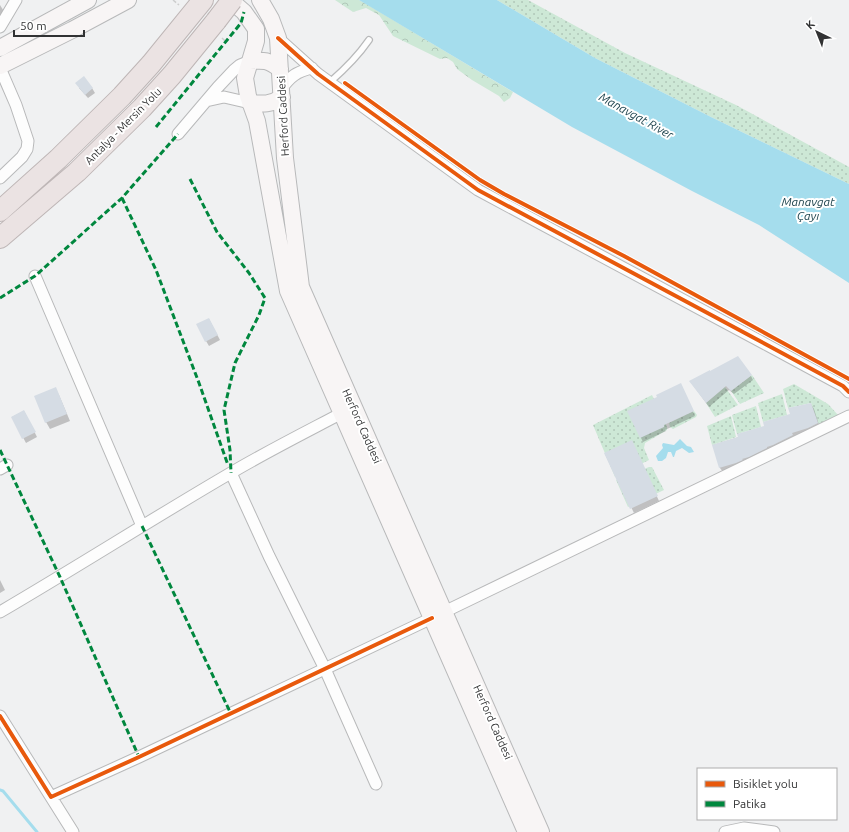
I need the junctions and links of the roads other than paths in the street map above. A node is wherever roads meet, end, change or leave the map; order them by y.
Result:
1 (16, 0) edge
2 (88, 0) edge
3 (128, 0) edge
4 (260, 0) edge
5 (73, 3) edge
6 (200, 4) edge
7 (235, 4) edge
8 (0, 27) edge
9 (278, 38) junction
10 (369, 40) dead end
11 (0, 48) edge
12 (250, 62) junction
13 (0, 67) edge
14 (312, 68) junction
15 (280, 69) junction
16 (330, 82) junction
17 (281, 93) junction
18 (206, 101) junction
19 (250, 102) junction
20 (178, 134) dead end
21 (0, 178) edge
22 (0, 211) edge
23 (0, 238) edge
24 (35, 276) dead end
25 (849, 392) edge
26 (342, 413) junction
27 (849, 416) edge
28 (231, 473) junction
29 (142, 526) junction
30 (0, 612) edge
31 (438, 615) junction
32 (325, 669) junction
33 (0, 716) edge
34 (376, 784) dead end
35 (50, 797) junction
36 (73, 832) edge
37 (526, 832) edge
38 (541, 832) edge
39 (725, 832) edge
40 (774, 832) edge

1 - 8 street
2 - 5 main road
3 - 13 main road
4 - 9 main road, Herford Caddesi
5 - 11 main road
6 - 22 highway, Antalya - Mersin Yolu
7 - 12 main road, Herford Caddesi
7 - 23 highway, Antalya - Mersin Yolu, bridge
9 - 14 street
9 - 15 main road, Herford Caddesi
10 - 16 lane
12 - 15 main road
12 - 18 street
12 - 19 main road, Herford Caddesi
13 - 21 street
14 - 16 street
14 - 17 street
15 - 17 main road, Herford Caddesi
16 - 25 street
17 - 19 main road
17 - 31 main road, Herford Caddesi
18 - 19 street
18 - 20 street
19 - 26 main road, Herford Caddesi
24 - 29 street
26 - 28 street
26 - 31 main road, Herford Caddesi
27 - 31 street
28 - 29 street
28 - 32 street
29 - 30 street
31 - 32 street
31 - 37 main road, Herford Caddesi
31 - 38 main road, Herford Caddesi
32 - 34 street
32 - 35 street
33 - 35 street
35 - 36 street
39 - 40 street

